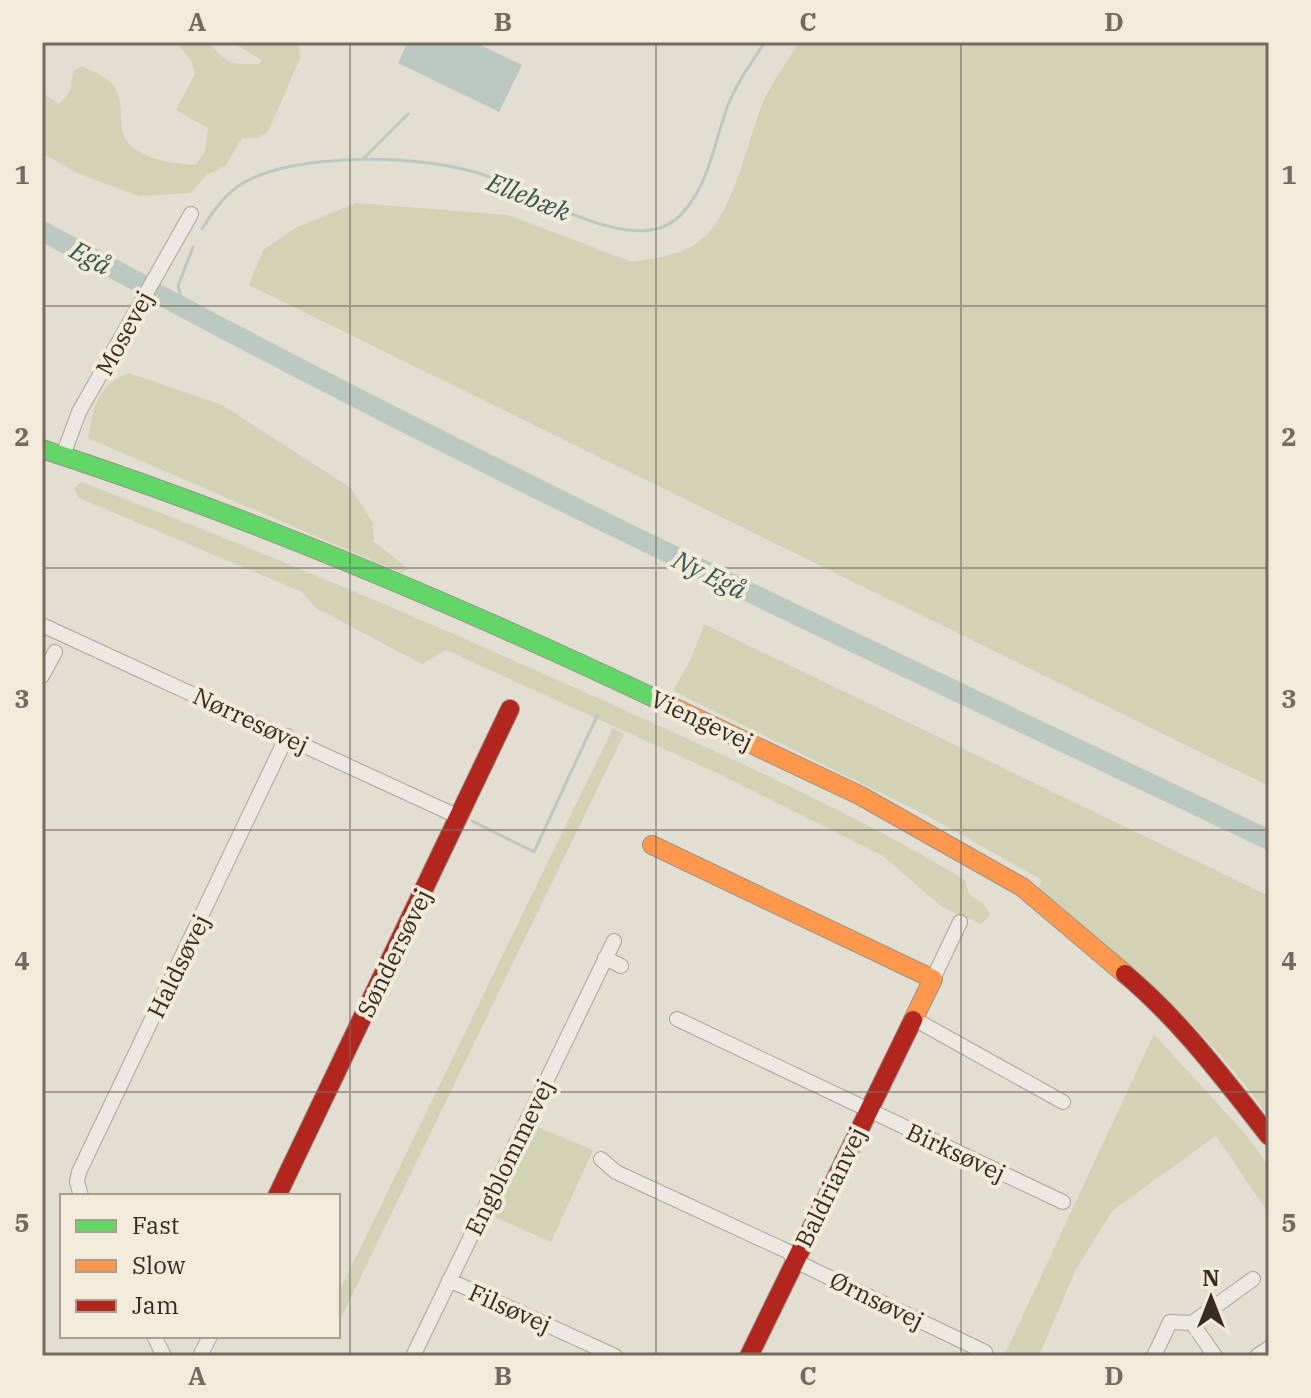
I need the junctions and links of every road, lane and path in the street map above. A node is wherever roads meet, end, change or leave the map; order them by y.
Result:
1 (191, 214) dead end
2 (42, 449) edge
3 (63, 455) junction
4 (42, 625) edge
5 (55, 652) dead end
6 (42, 676) edge
7 (510, 709) dead end
8 (287, 736) junction
9 (459, 817) junction
10 (652, 845) dead end
11 (960, 922) dead end
12 (614, 941) dead end
13 (605, 958) junction
14 (621, 966) dead end
15 (933, 979) junction
16 (677, 1019) dead end
17 (914, 1019) junction
18 (1063, 1102) dead end
19 (868, 1110) junction
20 (1269, 1136) edge
21 (601, 1159) dead end
22 (80, 1194) edge
23 (278, 1194) edge
24 (1063, 1202) dead end
25 (795, 1261) junction
26 (1253, 1279) dead end
27 (449, 1280) junction
28 (1192, 1323) junction
29 (155, 1338) edge
30 (209, 1338) edge
31 (1269, 1348) edge
32 (985, 1352) dead end
33 (164, 1356) edge
34 (200, 1356) edge
35 (413, 1356) edge
36 (615, 1356) edge
37 (749, 1356) edge
38 (1154, 1356) edge
39 (1215, 1356) edge
40 (1257, 1356) edge

1 - 3 street, Mosevej
2 - 3 street, Viengevej
3 - 20 street, Viengevej
4 - 8 street, Nørresøvej
5 - 6 street
7 - 9 street, Søndersøvej
8 - 9 street, Nørresøvej
8 - 22 street, Haldsøvej
9 - 23 street, Søndersøvej
10 - 15 street
11 - 15 street, Baldrianvej
12 - 13 street, Engblommevej
13 - 14 street
13 - 27 street, Engblommevej
15 - 17 street, Baldrianvej
16 - 19 street, Birksøvej
17 - 18 street
17 - 19 street, Baldrianvej
19 - 24 street, Birksøvej
19 - 25 street, Baldrianvej
21 - 25 street, Ørnsøvej
25 - 32 street, Ørnsøvej
25 - 37 street, Baldrianvej
26 - 28 street
27 - 35 street, Engblommevej
27 - 36 street, Filsøvej
28 - 38 street
28 - 39 street
29 - 33 street
30 - 34 street
31 - 40 street

